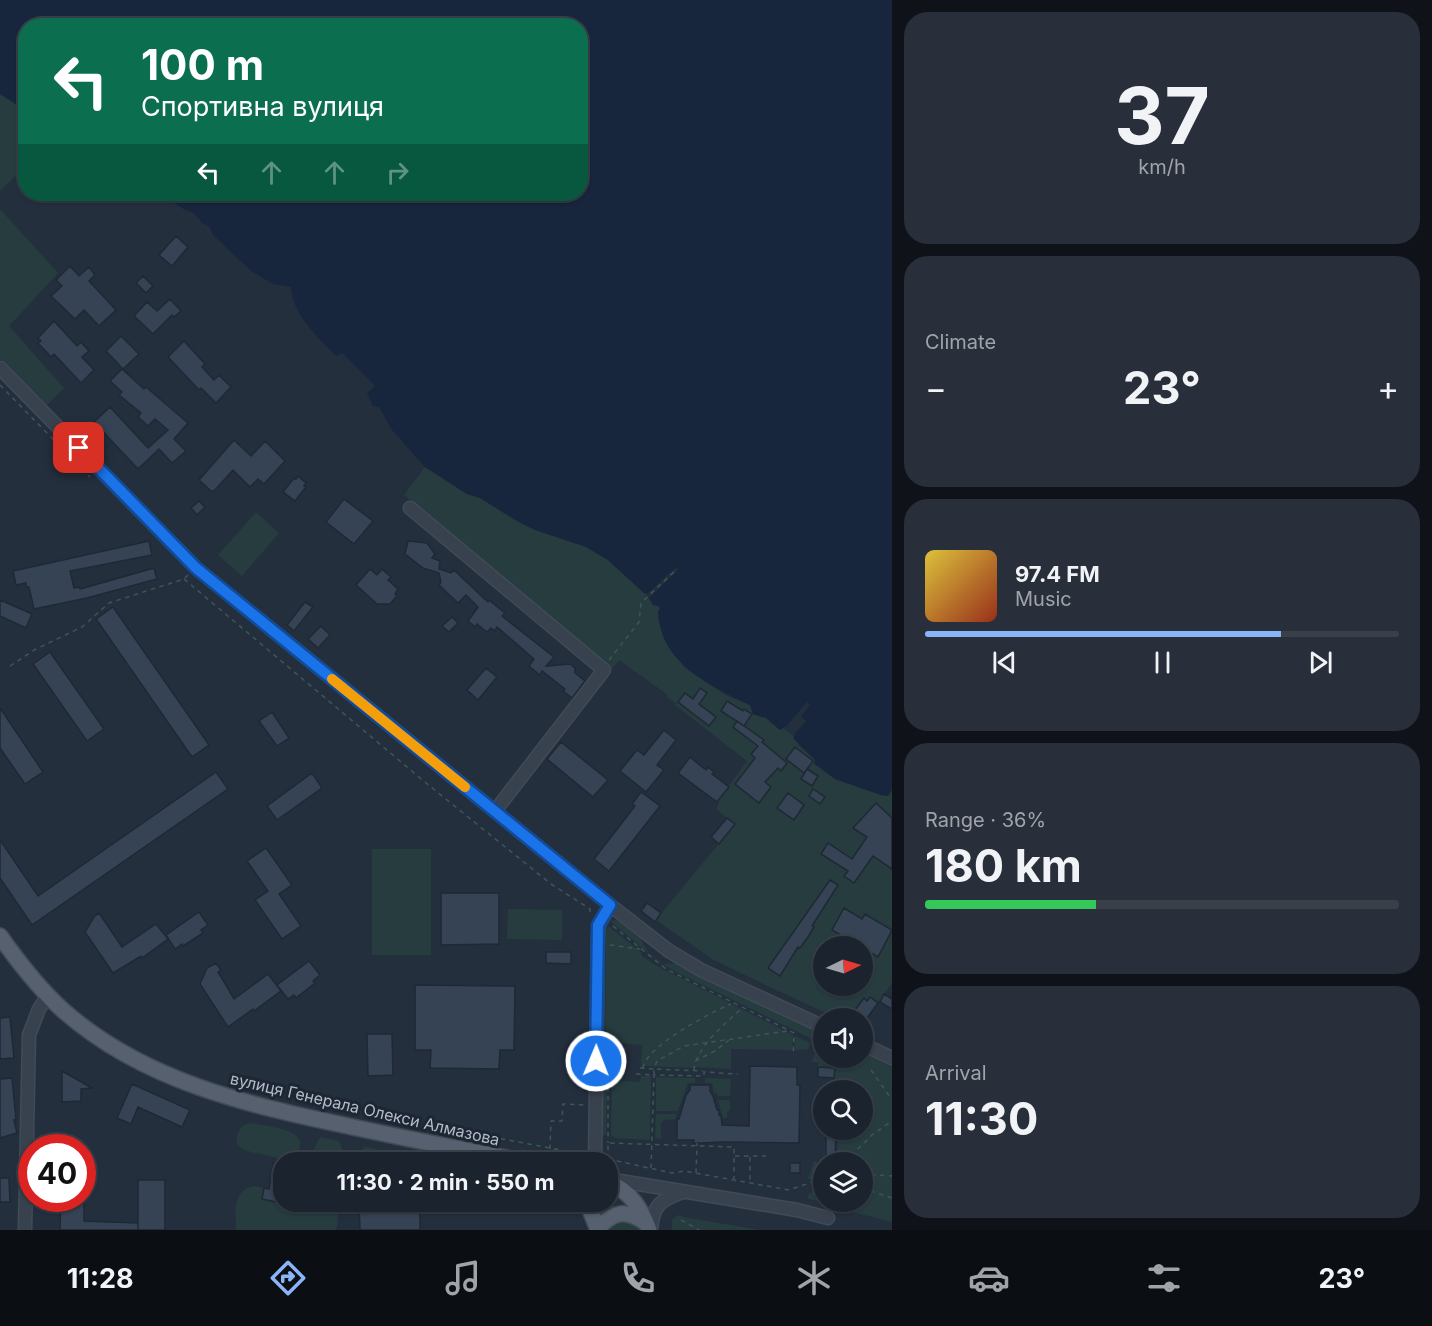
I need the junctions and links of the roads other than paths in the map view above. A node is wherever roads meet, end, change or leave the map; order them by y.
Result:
1 (0, 368) edge
2 (410, 508) dead end
3 (495, 811) junction
4 (610, 905) junction
5 (0, 936) edge
6 (48, 995) junction
7 (813, 1021) edge
8 (873, 1049) edge
9 (892, 1058) edge
10 (474, 1152) edge
11 (602, 1152) edge
12 (618, 1182) edge
13 (618, 1188) edge
14 (684, 1192) junction
15 (591, 1212) edge
16 (597, 1212) edge
17 (828, 1218) dead end
18 (649, 1228) edge
19 (598, 1229) edge
20 (25, 1230) edge

1 - 3 street
2 - 3 street
3 - 4 street
4 - 7 street
4 - 11 street
5 - 6 main road, вулиця Генерала Олекси Алмазова
6 - 10 main road, вулиця Генерала Олекси Алмазова
6 - 20 street
8 - 9 street
12 - 14 street
13 - 18 main road
14 - 17 street
14 - 18 street
15 - 19 main road
16 - 19 street
18 - 19 main road

